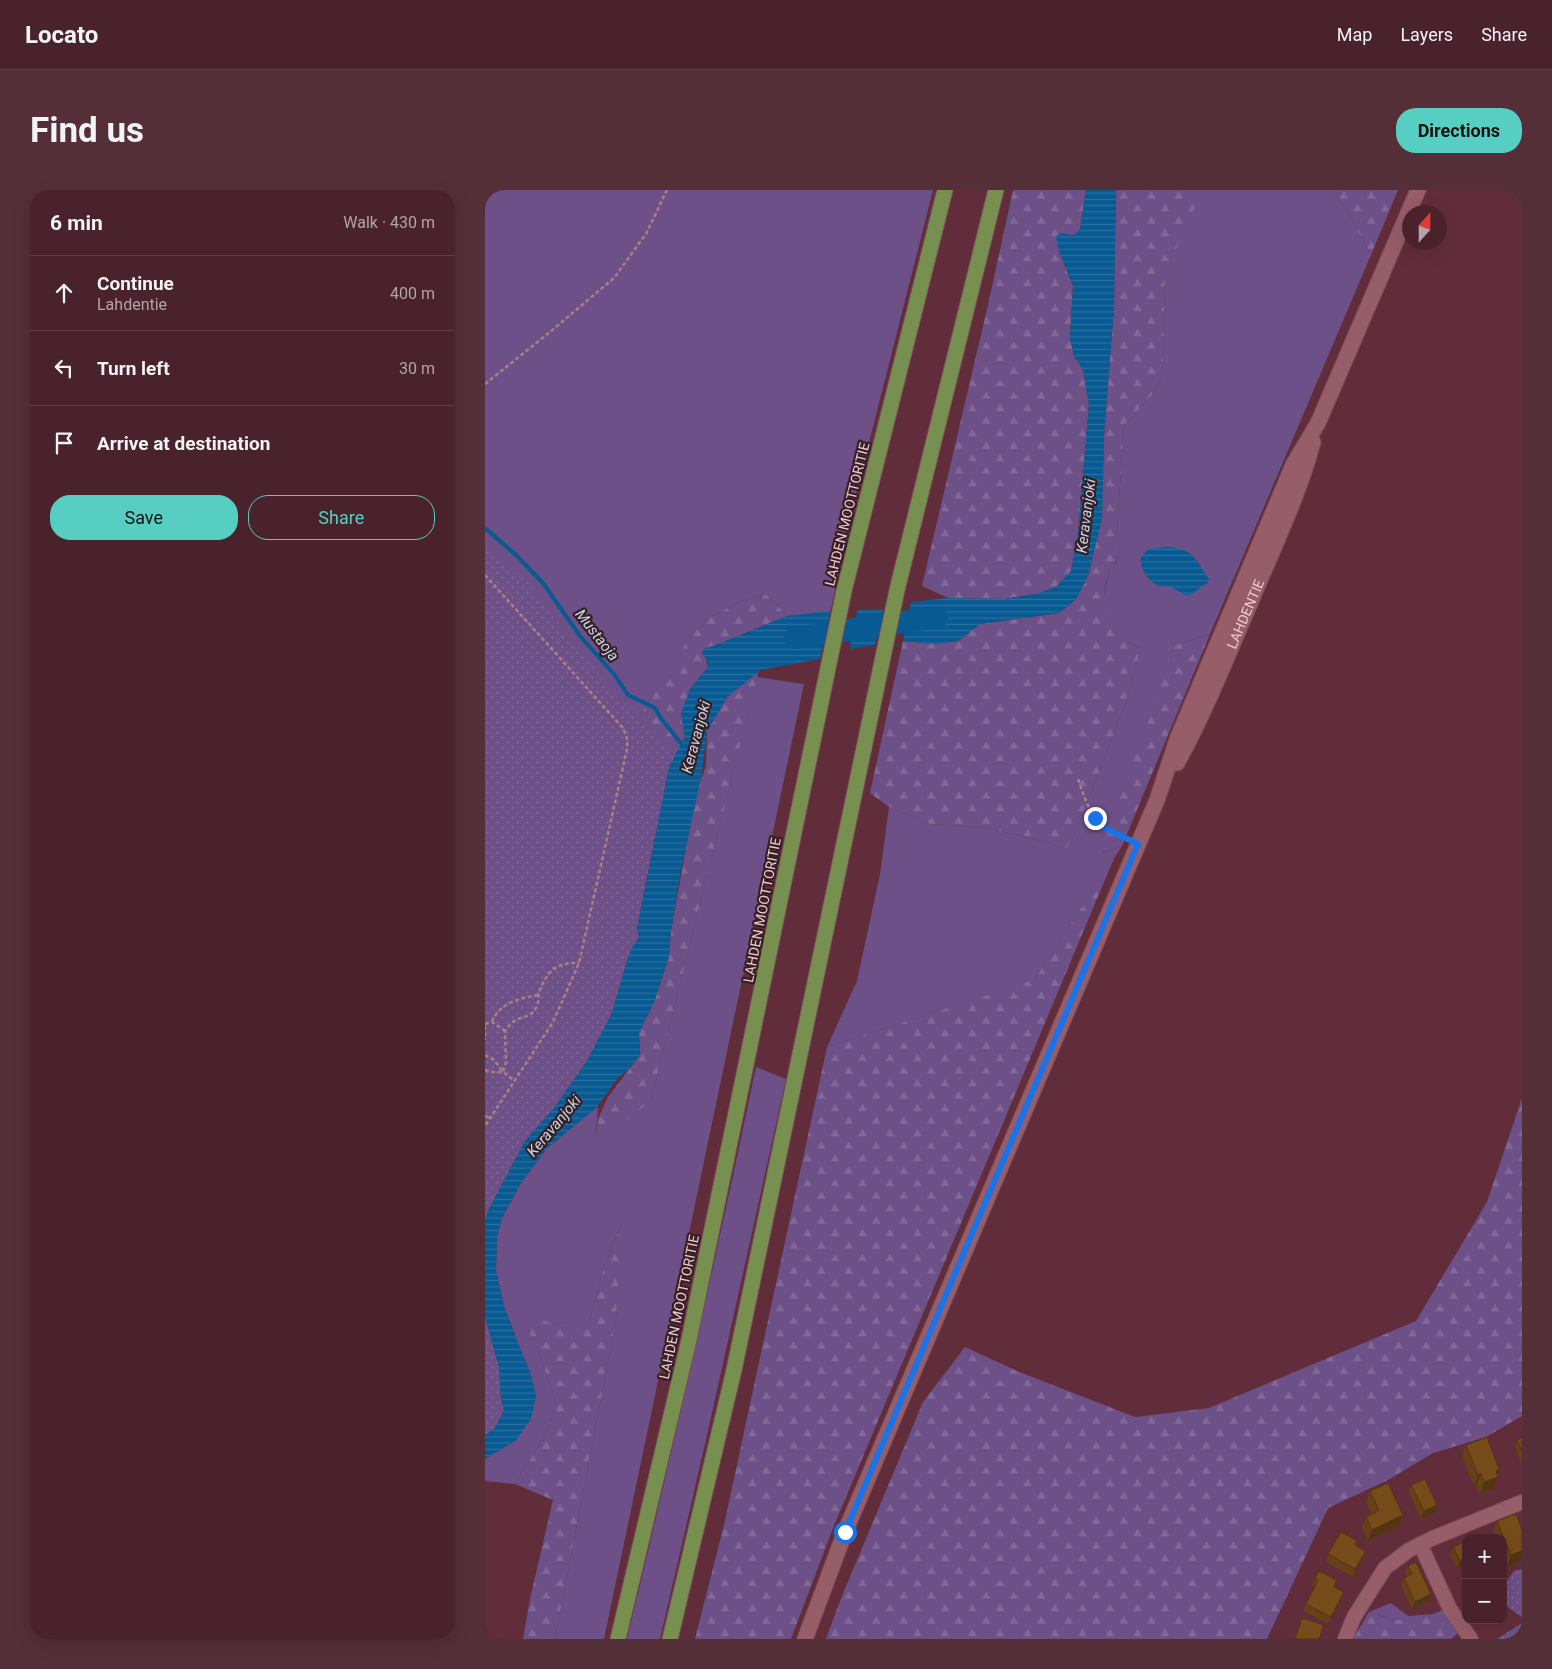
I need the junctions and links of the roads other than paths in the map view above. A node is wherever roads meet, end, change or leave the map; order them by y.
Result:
1 (945, 190) edge
2 (995, 190) edge
3 (1419, 190) edge
4 (1522, 1502) edge
5 (1420, 1544) junction
6 (618, 1639) edge
7 (670, 1639) edge
8 (805, 1639) edge
9 (1345, 1639) edge
10 (1471, 1639) edge

1 - 6 highway, LAHDEN MOOTTORITIE
2 - 7 highway
3 - 8 main road, LAHDENTIE
4 - 5 street
5 - 9 street
5 - 10 street

